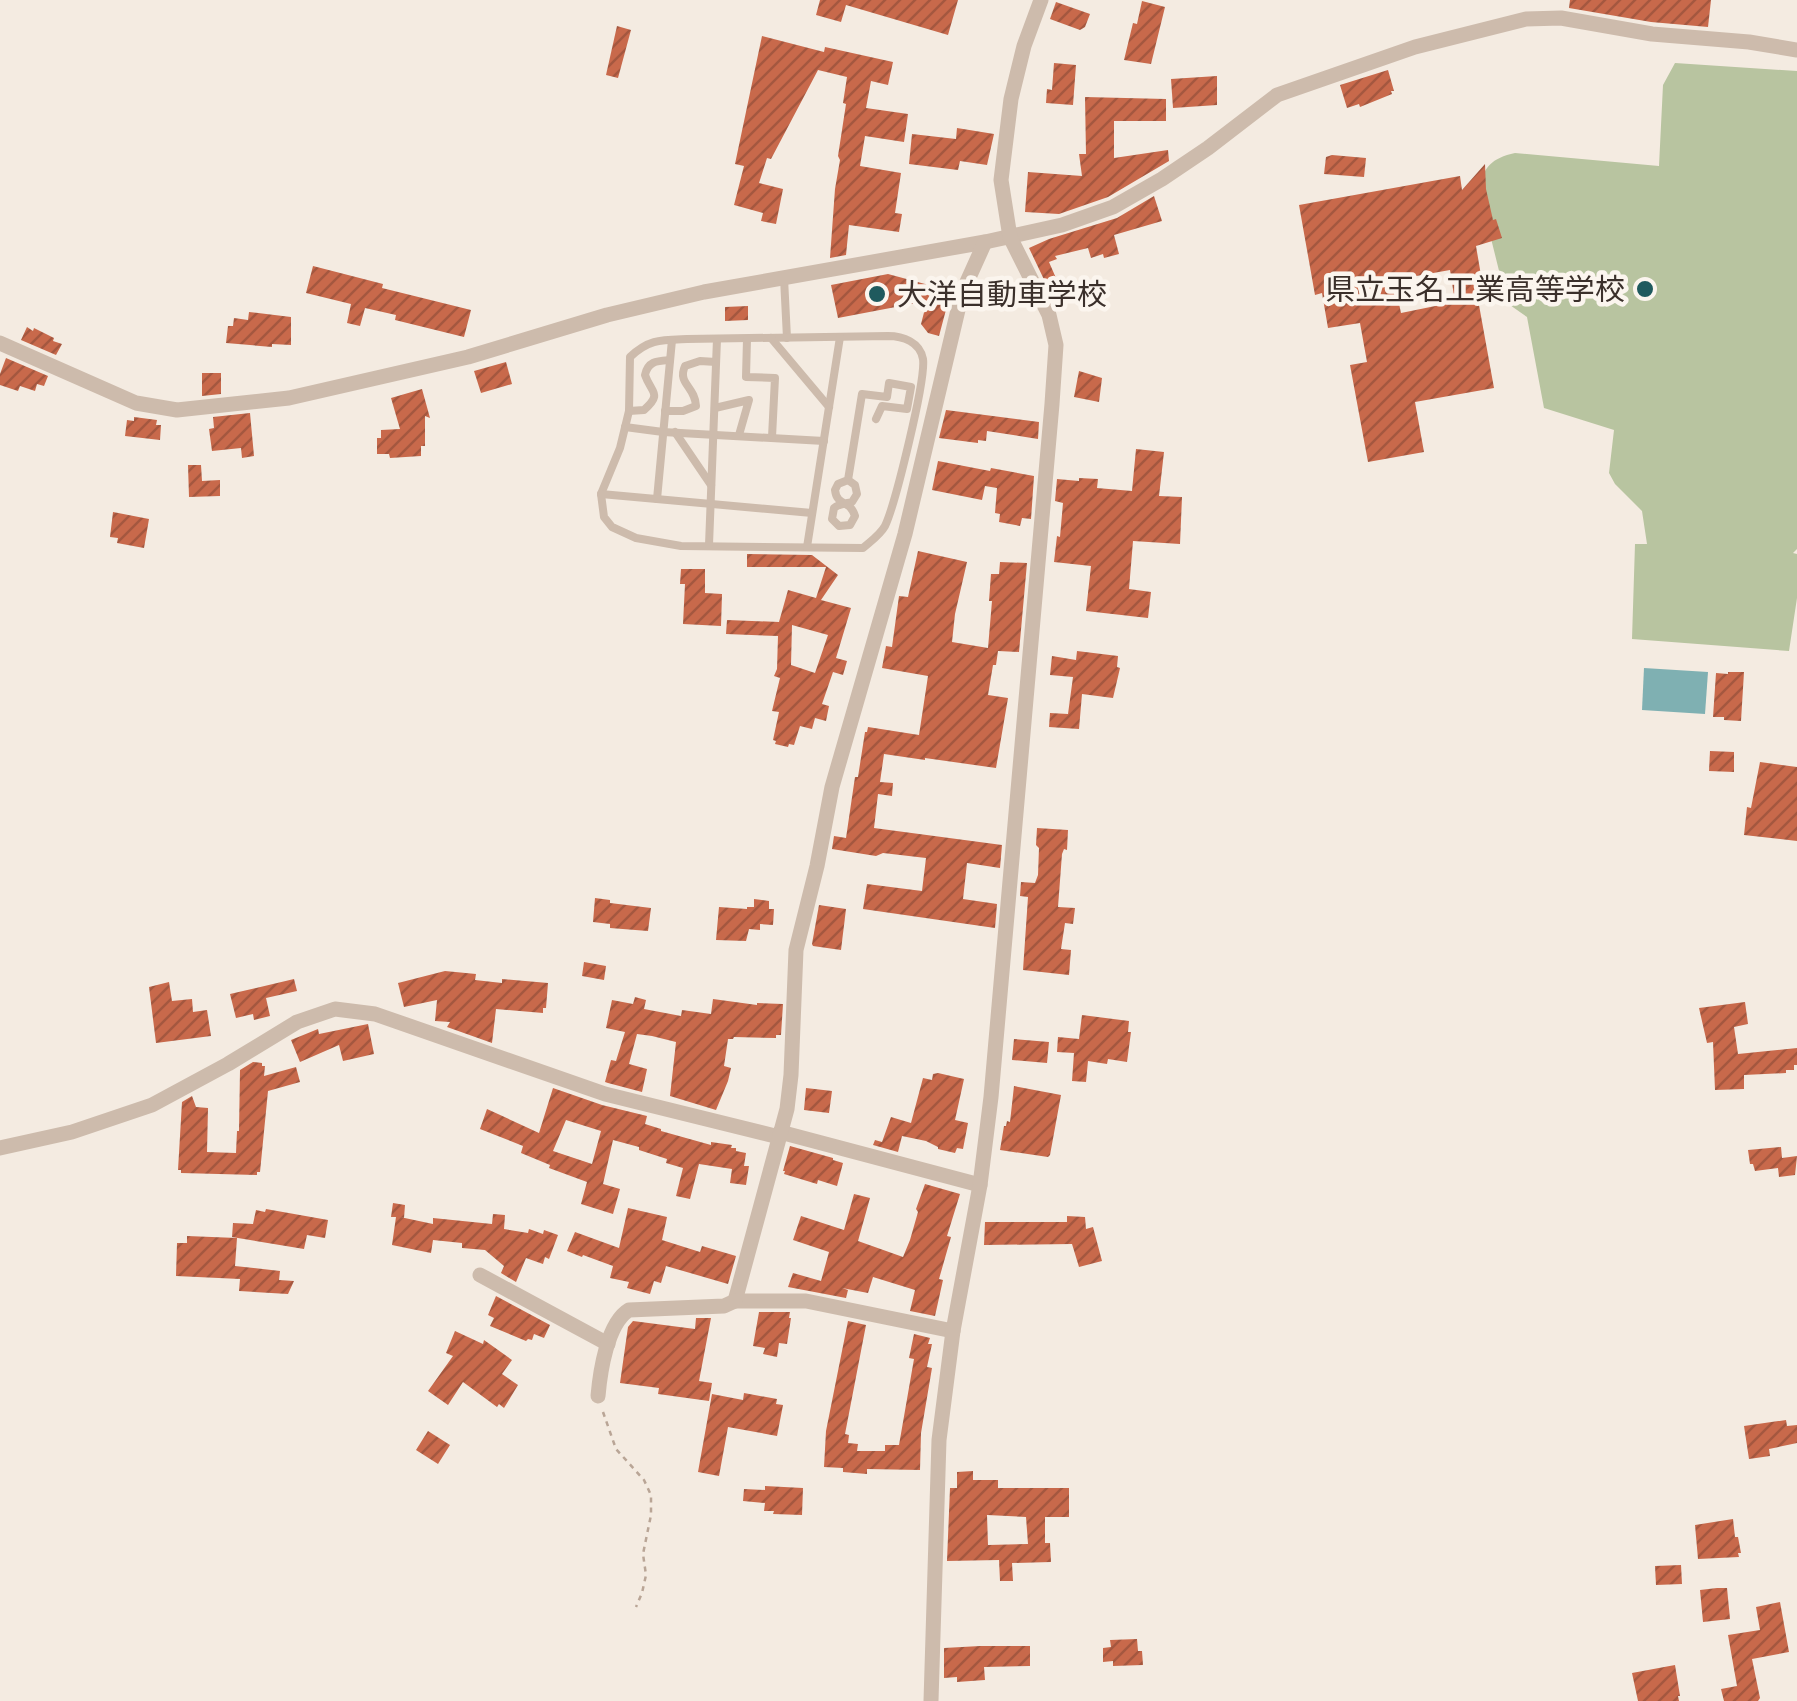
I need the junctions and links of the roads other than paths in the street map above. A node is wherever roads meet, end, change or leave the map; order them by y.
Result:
1 (1041, 0) edge
2 (1797, 50) edge
3 (1010, 237) junction
4 (985, 242) junction
5 (784, 278) junction
6 (840, 337) junction
7 (771, 338) junction
8 (788, 338) junction
9 (717, 339) junction
10 (746, 339) junction
11 (672, 340) junction
12 (0, 343) edge
13 (670, 360) junction
14 (716, 362) junction
15 (913, 401) junction
16 (829, 407) junction
17 (715, 408) junction
18 (629, 411) junction
19 (665, 411) junction
20 (876, 419) dead end
21 (626, 427) junction
22 (663, 432) junction
23 (675, 432) junction
24 (713, 434) junction
25 (738, 435) junction
26 (772, 437) junction
27 (824, 440) junction
28 (848, 480) junction
29 (712, 486) junction
30 (601, 494) junction
31 (657, 499) junction
32 (711, 504) junction
33 (812, 513) junction
34 (709, 545) junction
35 (807, 547) junction
36 (780, 1134) junction
37 (0, 1148) edge
38 (980, 1186) junction
39 (480, 1275) dead end
40 (735, 1301) junction
41 (952, 1331) junction
42 (608, 1344) junction
43 (598, 1396) road end
44 (931, 1701) edge

1 - 3 street
2 - 3 street
3 - 4 street
3 - 38 street
4 - 5 street
4 - 36 street
5 - 8 lane
5 - 12 street
6 - 8 lane
6 - 15 lane
6 - 16 lane
7 - 8 lane
7 - 10 lane
7 - 16 lane
9 - 10 lane
9 - 11 lane
9 - 14 lane
10 - 26 lane
11 - 13 lane
11 - 18 lane
13 - 18 lane
13 - 19 lane
14 - 17 lane
14 - 19 lane
15 - 20 lane
15 - 28 lane
15 - 35 lane
16 - 27 lane
17 - 24 lane
17 - 25 lane
18 - 21 lane
19 - 22 lane
21 - 22 lane
21 - 30 lane
22 - 23 lane
22 - 31 lane
23 - 24 lane
23 - 29 lane
24 - 25 lane
24 - 29 lane
25 - 26 lane
26 - 27 lane
27 - 33 lane
28 - 28 lane
29 - 32 lane
30 - 31 lane
30 - 34 lane
31 - 32 lane
32 - 33 lane
32 - 34 lane
33 - 35 lane
34 - 35 lane
36 - 37 street
36 - 38 street
36 - 40 street
38 - 41 street
39 - 42 street
40 - 41 street
40 - 42 street
41 - 44 street
42 - 43 street

